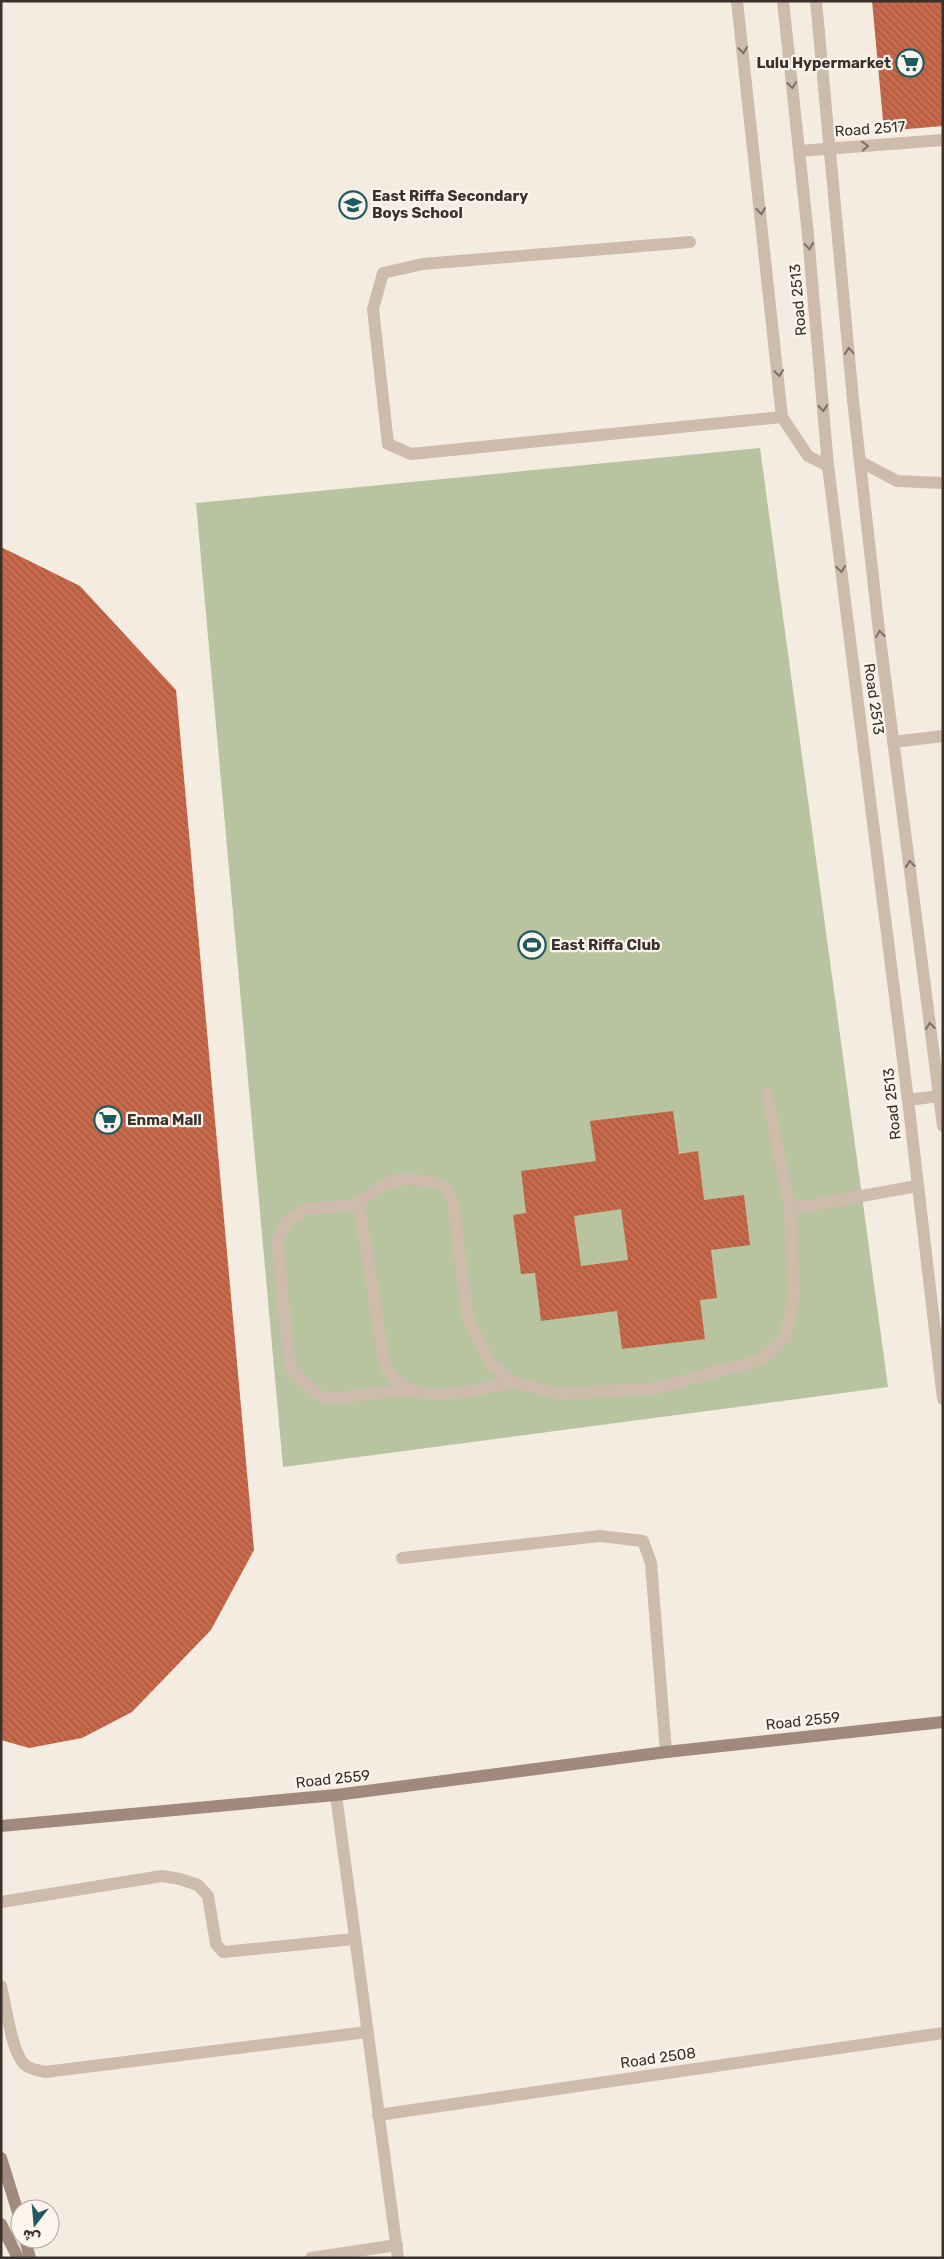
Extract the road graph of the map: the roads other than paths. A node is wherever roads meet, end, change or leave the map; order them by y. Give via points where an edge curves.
1 (737, 1) edge
2 (784, 1) edge
3 (816, 1) edge
4 (943, 140) edge
5 (830, 148) junction
6 (799, 151) junction
7 (690, 242) dead end
8 (782, 417) junction
9 (861, 462) junction
10 (828, 466) junction
11 (943, 483) edge
12 (943, 736) edge
13 (893, 742) junction
14 (933, 1050) junction
15 (943, 1060) edge
16 (767, 1094) dead end
17 (939, 1096) junction
18 (908, 1100) junction
19 (943, 1126) edge
20 (917, 1186) junction
21 (359, 1204) junction
22 (790, 1209) junction
23 (512, 1382) junction
24 (407, 1390) junction
25 (943, 1399) edge
26 (402, 1558) dead end
27 (939, 1721) edge
28 (666, 1752) junction
29 (336, 1795) junction
30 (1, 1826) edge
31 (1, 1902) edge
32 (354, 1939) junction
33 (1, 1986) edge
34 (367, 2032) junction
35 (943, 2033) edge
36 (378, 2115) junction
37 (1, 2158) edge
38 (14, 2199) edge
39 (1, 2224) edge
40 (397, 2245) junction
41 (18, 2258) edge
42 (311, 2258) edge
43 (398, 2258) edge

1 -> 8 street
2 -> 6 street, Road 2513
3 - 5 street, Road 2513
5 -> 4 street, Road 2517
5 - 6 street, Road 2517
9 -> 5 street, Road 2513
6 -> 10 street, Road 2513
7 - 8 street via 423,264 383,273 374,309 388,444 411,454
8 - 10 street via 808,456
9 - 11 street via 882,476 897,481
13 -> 9 street, Road 2513
10 -> 18 street, Road 2513
12 - 13 street
14 -> 13 street, Road 2513
14 - 15 street
14 - 17 street, Road 2513
16 - 22 street
17 - 18 street
17 - 19 street, Road 2513
18 - 20 street, Road 2513
20 - 22 street
20 - 25 street, Road 2513
21 - 23 street via 372,1191 394,1179 424,1179 445,1186 452,1202 468,1319 490,1362
21 - 24 street via 385,1366 392,1378
21 - 24 street via 307,1209 289,1219 277,1241 290,1367 317,1395 334,1398
22 - 23 street via 794,1296 786,1336 763,1359 658,1388 558,1394
23 - 24 street via 440,1396
26 - 28 street via 600,1536 643,1541 650,1563
27 - 28 street, Road 2559
28 - 29 street, Road 2559
29 - 30 street, Road 2559
29 - 32 street
31 - 32 street via 162,1876 198,1885 208,1896 216,1944 223,1952
32 - 34 street
33 - 34 street via 17,2053 31,2070 45,2072
34 - 36 street
35 - 36 street, Road 2508
36 - 40 street
37 - 38 street
39 - 41 street
40 - 42 street
40 - 43 street

